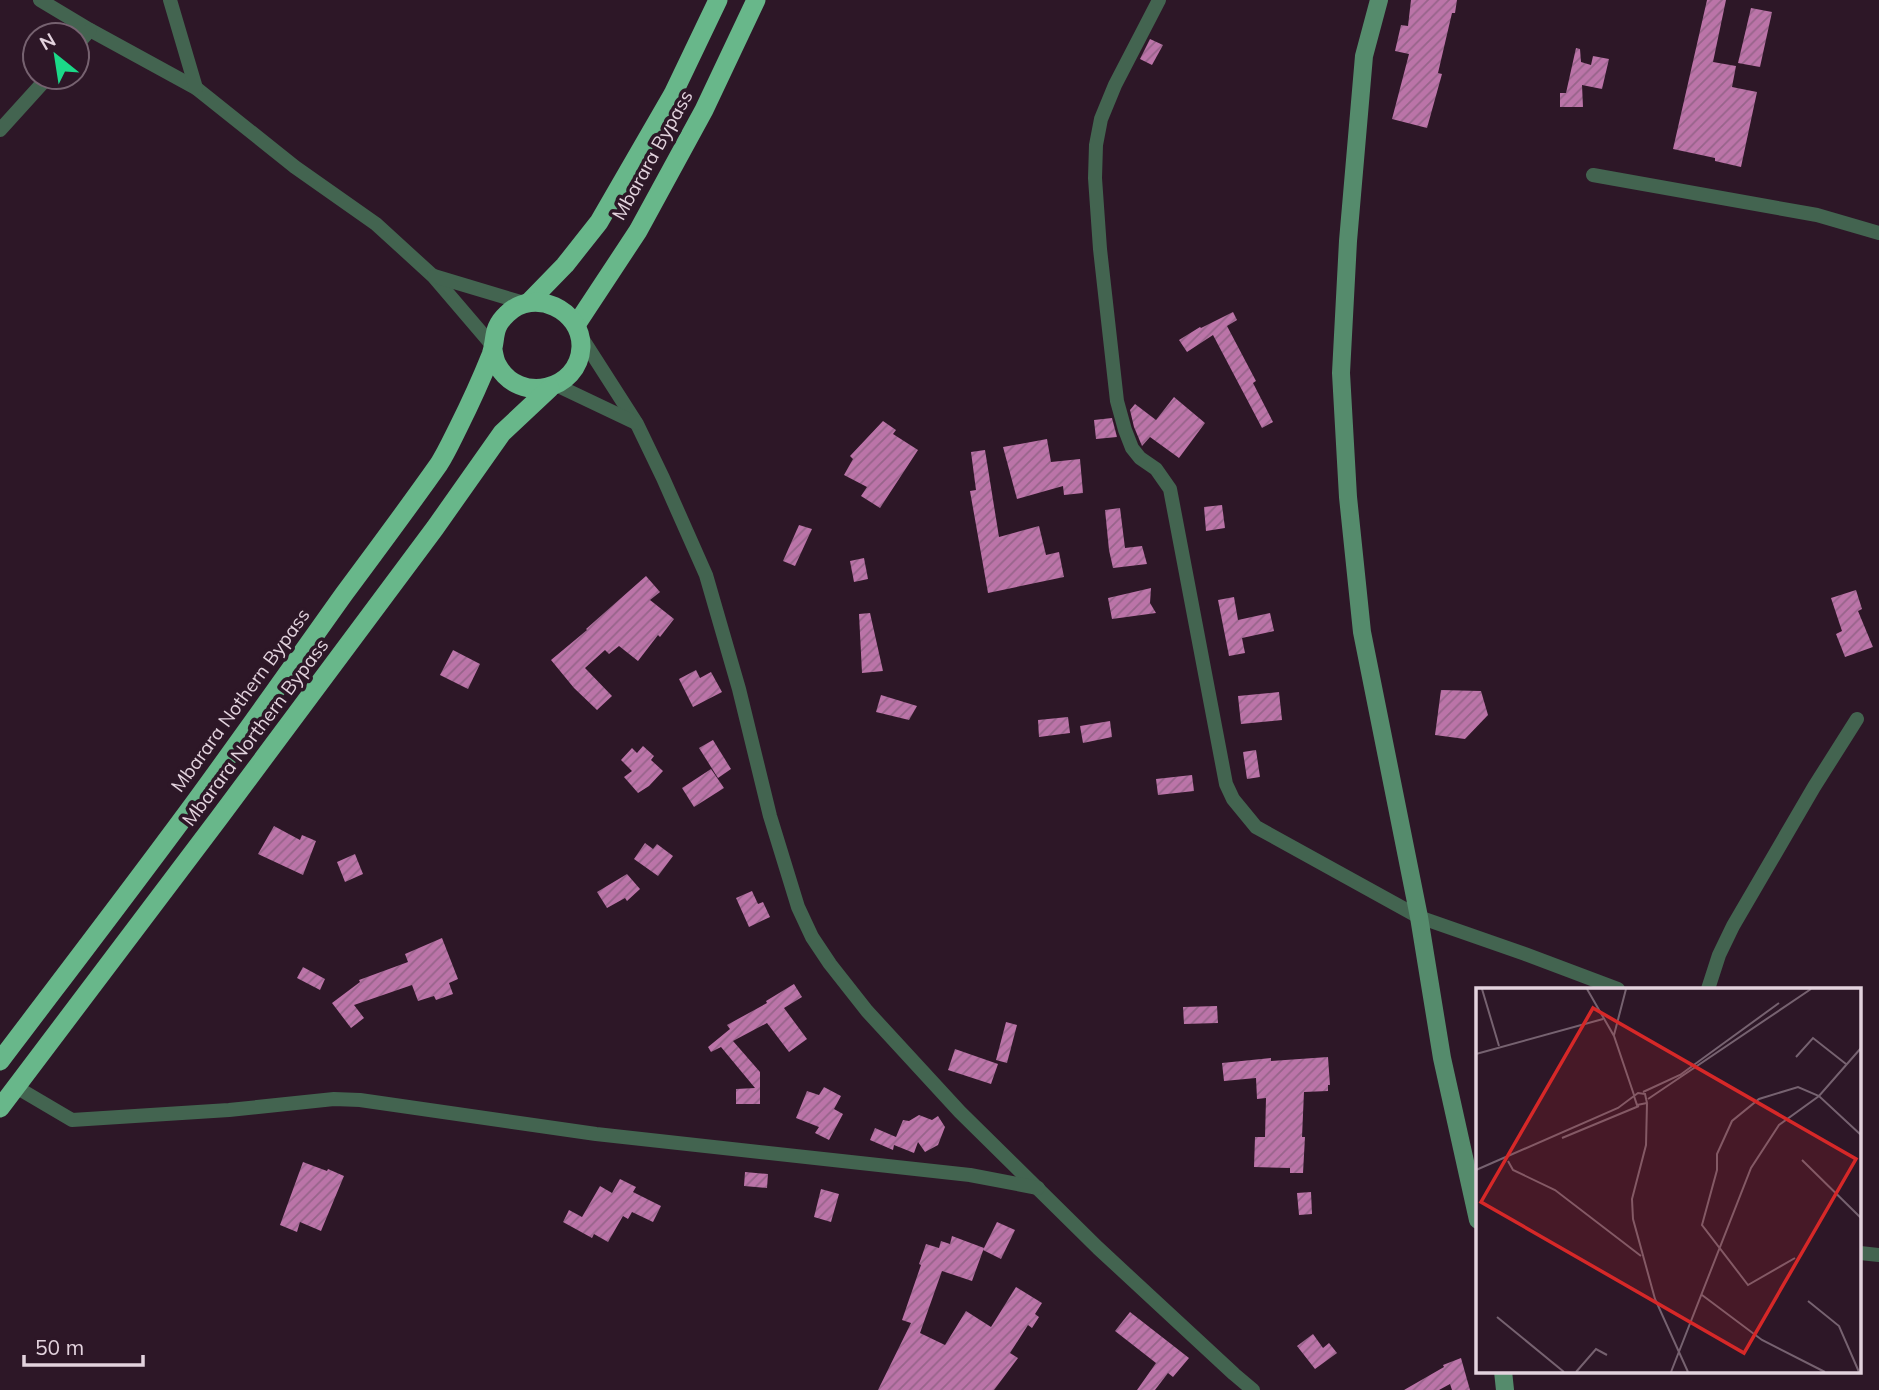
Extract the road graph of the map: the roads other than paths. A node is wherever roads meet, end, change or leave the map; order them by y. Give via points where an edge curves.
1 (40, 0) edge
2 (170, 0) edge
3 (718, 0) edge
4 (756, 0) edge
5 (1160, 0) edge
6 (1380, 0) edge
7 (75, 21) edge
8 (91, 31) edge
9 (196, 88) junction
10 (35, 91) edge
11 (0, 130) edge
12 (1593, 174) dead end
13 (1879, 233) edge
14 (433, 276) junction
15 (527, 303) junction
16 (578, 330) junction
17 (493, 348) junction
18 (553, 386) junction
19 (637, 424) junction
20 (1857, 719) dead end
21 (1419, 917) junction
22 (1615, 988) edge
23 (1708, 988) edge
24 (0, 1061) edge
25 (16, 1087) junction
26 (0, 1108) edge
27 (1039, 1188) junction
28 (1476, 1206) edge
29 (1503, 1372) edge
30 (1254, 1390) edge
31 (1505, 1390) edge

1 - 7 street
2 - 9 street
3 - 15 highway, Mbarara Bypass via 673,94 599,222
4 - 16 highway, Mbarara Bypass via 704,110
5 - 21 street via 1115,85 1096,145 1100,250 1117,401 1125,430 1132,448 1170,489 1226,784 1233,799 1256,827
6 - 21 main road via 1364,56 1341,373 1362,632
8 - 9 street
9 - 14 street via 376,224
10 - 11 street
12 - 13 street via 1817,215
14 - 15 street
14 - 17 street
15 - 16 highway via 548,303 564,311
15 - 17 highway via 502,319
16 - 18 highway via 579,358 566,378
16 - 19 street
17 - 18 highway via 506,378 534,390
17 - 24 highway, Mbarara Nothern Bypass via 441,461
18 - 19 street
18 - 25 highway, Mbarara Northern Bypass via 502,433
19 - 27 street via 706,575 770,816 812,937 893,1041
20 - 23 street via 1733,926
21 - 22 street
21 - 28 main road via 1441,1058
25 - 26 highway, Mbarara Northern Bypass
25 - 27 street via 72,1120 323,1099 360,1100 596,1134 970,1175
27 - 30 street
29 - 31 main road

